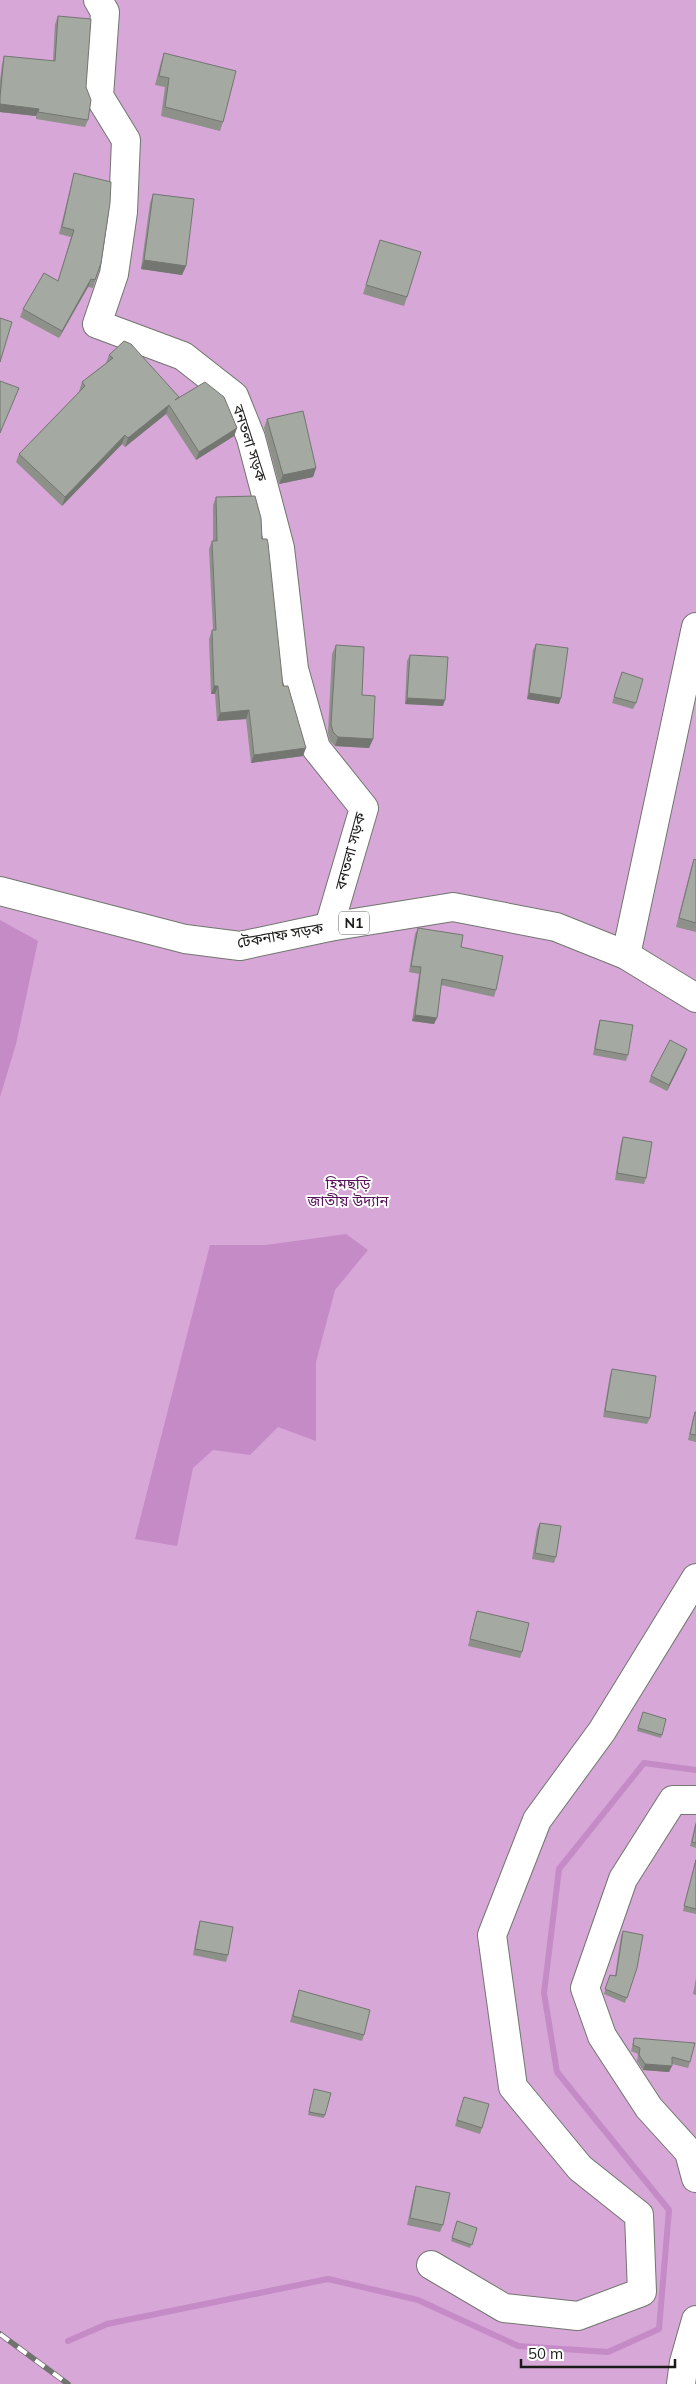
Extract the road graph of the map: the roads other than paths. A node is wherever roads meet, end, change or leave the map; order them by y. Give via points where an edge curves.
1 (98, 0) edge
2 (696, 627) edge
3 (0, 891) edge
4 (329, 927) junction
5 (626, 955) junction
6 (696, 998) edge
7 (696, 1578) edge
8 (696, 1800) edge
9 (696, 2178) edge
10 (431, 2265) dead end
11 (696, 2320) edge
12 (681, 2384) edge

1 - 4 main road, বনতলা সড়ক via 105,12 99,96 126,140 123,212 114,274 97,324 182,356 234,396 252,438 280,548 294,669 316,748 364,808
2 - 5 main road
3 - 4 main road, টেকনাফ সড়ক / N1 via 184,939 240,946
4 - 5 main road, টেকনাফ সড়ক / N1 via 453,908 556,927
5 - 6 main road, টেকনাফ সড়ক / N1
7 - 10 main road via 602,1731 537,1820 492,1936 513,2087 580,2168 639,2215 642,2292 578,2316 504,2308
8 - 9 main road via 673,1800 623,1879 585,1988 602,2036 649,2108 689,2152
11 - 12 main road

